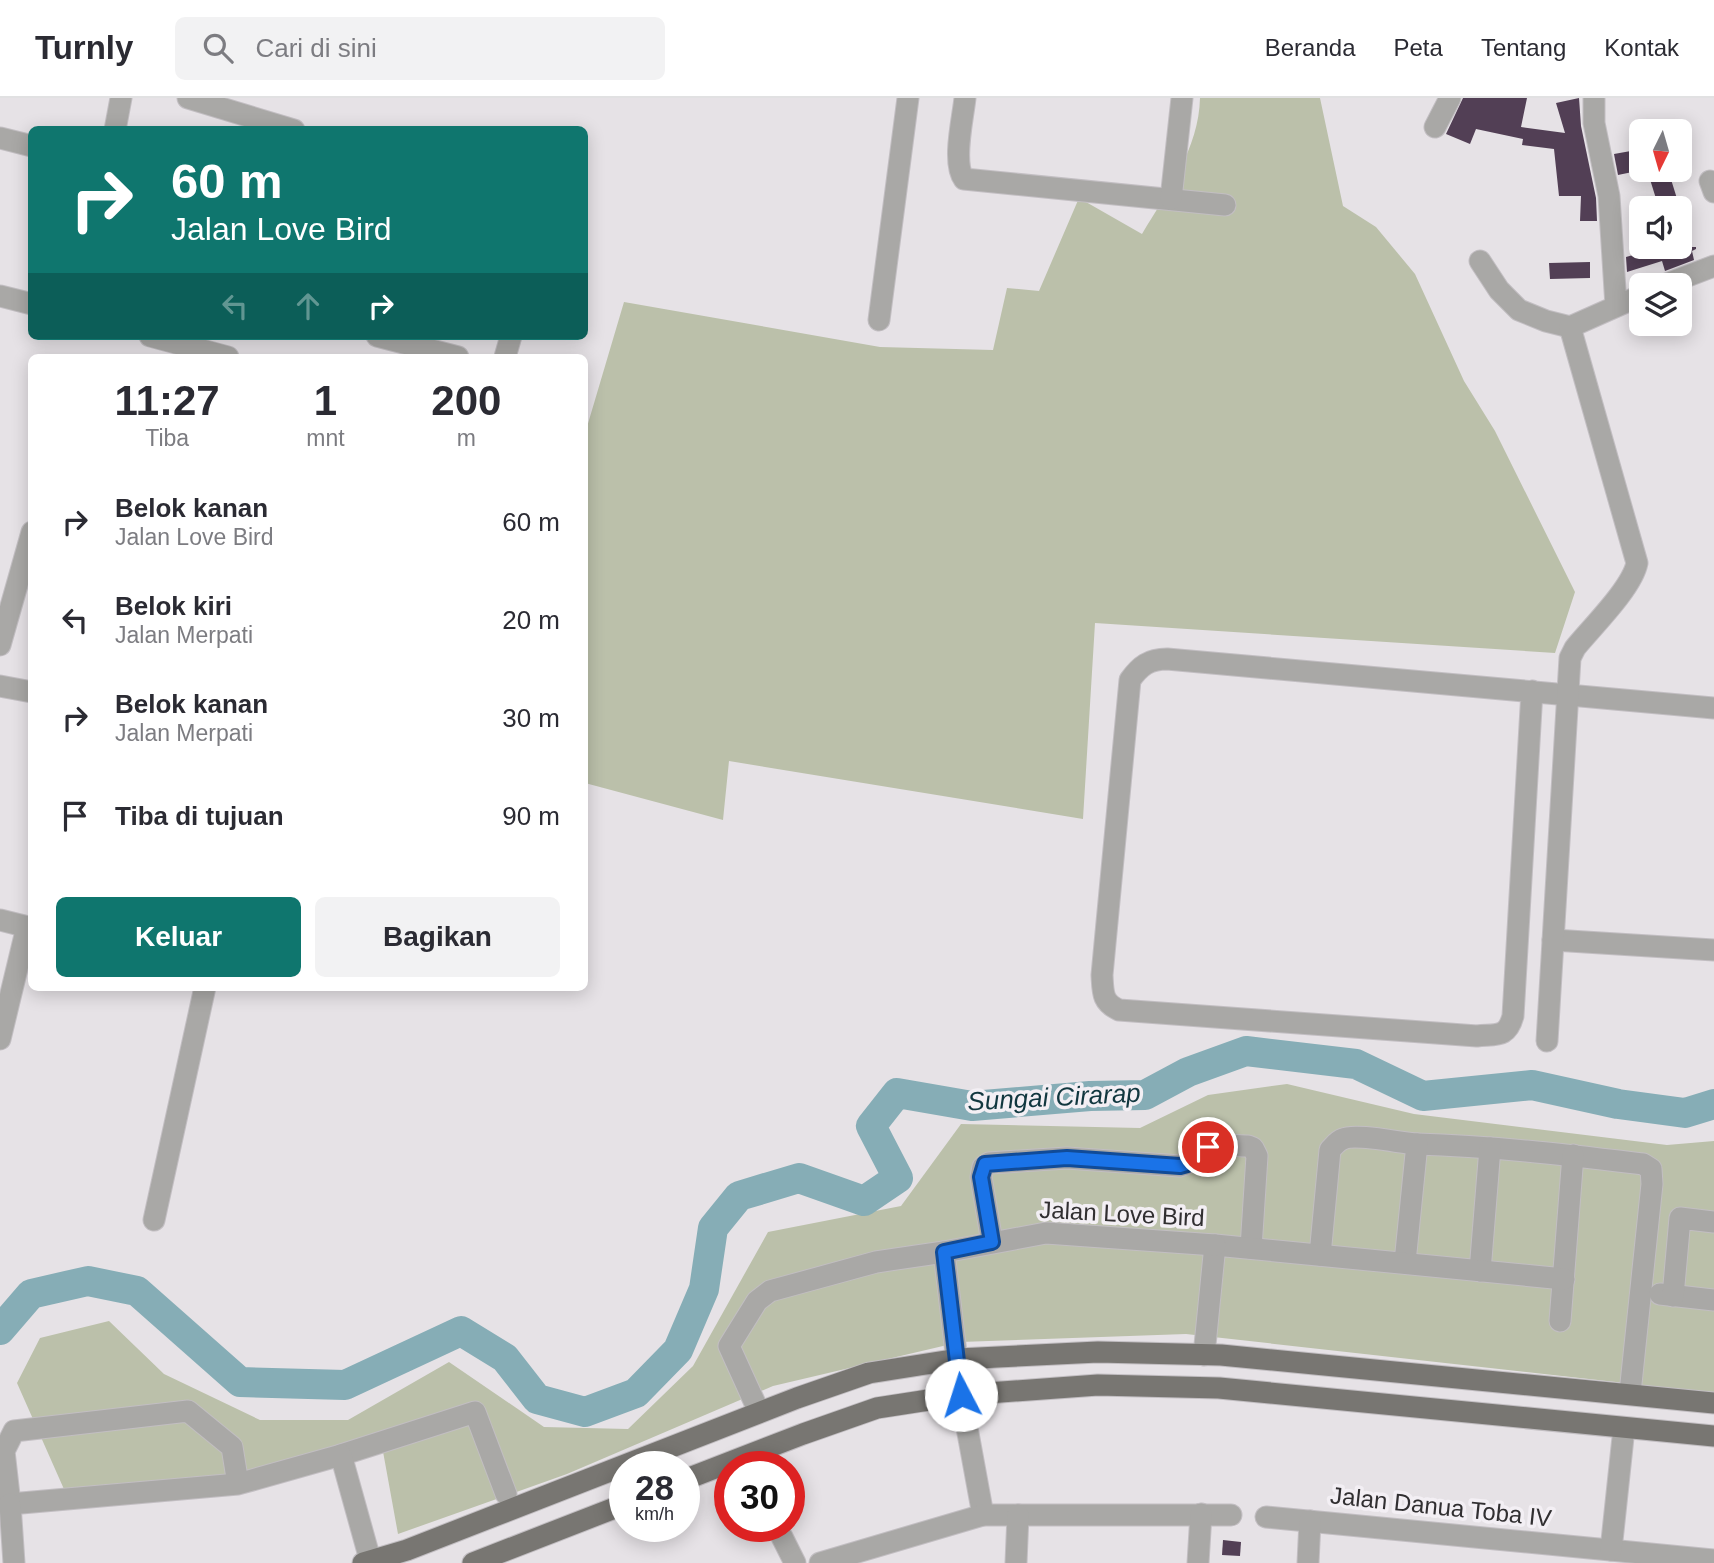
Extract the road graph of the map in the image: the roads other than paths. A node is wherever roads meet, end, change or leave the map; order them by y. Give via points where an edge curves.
1 (121, 98) edge
2 (188, 98) edge
3 (908, 98) edge
4 (965, 98) edge
5 (1182, 98) edge
6 (1450, 98) edge
7 (1594, 98) edge
8 (116, 126) edge
9 (269, 126) edge
10 (1435, 127) dead end
11 (0, 138) edge
12 (28, 145) edge
13 (1171, 199) junction
14 (1225, 205) dead end
15 (1480, 261) dead end
16 (1714, 266) edge
17 (1692, 274) edge
18 (0, 296) edge
19 (1629, 300) edge
20 (28, 303) edge
21 (1616, 306) junction
22 (879, 320) dead end
23 (1570, 327) junction
24 (165, 340) edge
25 (392, 340) edge
26 (217, 354) edge
27 (446, 354) edge
28 (28, 545) edge
29 (0, 645) edge
30 (0, 686) edge
31 (28, 691) edge
32 (1532, 691) junction
33 (1567, 694) junction
34 (1714, 708) edge
35 (0, 920) edge
36 (28, 927) edge
37 (28, 931) edge
38 (1553, 940) junction
39 (1714, 950) edge
40 (204, 991) edge
41 (0, 1039) edge
42 (1547, 1041) dead end
43 (1417, 1144) junction
44 (1490, 1147) junction
45 (1573, 1155) junction
46 (154, 1220) dead end
47 (1714, 1222) edge
48 (992, 1242) junction
49 (1216, 1245) junction
50 (1251, 1248) junction
51 (944, 1252) junction
52 (1320, 1255) junction
53 (1405, 1262) junction
54 (1480, 1271) junction
55 (1564, 1279) junction
56 (1641, 1292) junction
57 (1673, 1296) junction
58 (1714, 1300) edge
59 (1560, 1321) dead end
60 (1204, 1355) junction
61 (960, 1378) junction
62 (1630, 1393) junction
63 (1661, 1398) junction
64 (1714, 1403) edge
65 (759, 1412) junction
66 (1624, 1428) junction
67 (1656, 1430) junction
68 (1714, 1436) edge
69 (341, 1455) junction
70 (700, 1474) edge
71 (238, 1484) junction
72 (506, 1494) dead end
73 (10, 1504) junction
74 (609, 1510) edge
75 (1201, 1514) junction
76 (983, 1515) junction
77 (1018, 1515) junction
78 (1231, 1515) dead end
79 (1266, 1517) dead end
80 (1310, 1521) junction
81 (784, 1542) edge
82 (1611, 1550) junction
83 (1576, 1555) edge
84 (1684, 1560) edge
85 (1714, 1560) edge
86 (368, 1562) edge
87 (14, 1563) edge
88 (473, 1563) edge
89 (795, 1563) edge
90 (820, 1563) edge
91 (1016, 1563) edge
92 (1198, 1563) edge
93 (1308, 1563) edge

1 - 8 street
2 - 9 street
3 - 22 street
4 - 13 street via 958,162 964,179
5 - 13 street
6 - 10 street
7 - 21 street via 1594,123 1609,196
11 - 12 street
13 - 14 street
15 - 23 street via 1519,310
16 - 17 street
18 - 20 street
19 - 21 street
21 - 23 street
23 - 33 street via 1637,563 1628,584 1575,648
24 - 26 street
25 - 27 street
28 - 29 street
30 - 31 street
32 - 32 street via 1513,1016 1504,1033 1477,1036 1119,1010 1103,998 1130,680 1144,664 1167,659
32 - 33 street
33 - 34 street
33 - 38 street
35 - 36 street
37 - 41 street
38 - 39 street
38 - 42 street
40 - 46 street
43 - 44 street
43 - 52 street via 1349,1137 1335,1144 1330,1150
43 - 53 street
44 - 45 street
44 - 54 street
45 - 55 street
45 - 56 street via 1643,1164 1651,1169
47 - 57 street via 1681,1218
48 - 49 street, Jalan Love Bird via 1054,1233
48 - 50 street via 981,1177 989,1163 1067,1158 1180,1166 1208,1147 1248,1146 1257,1156
48 - 51 street, Jalan Love Bird
49 - 50 street, Jalan Love Bird
49 - 60 street
50 - 52 street, Jalan Love Bird
51 - 61 street
51 - 65 street, Jalan Love Bird via 876,1262 780,1286 757,1301 729,1348
52 - 53 street, Jalan Love Bird
53 - 54 street, Jalan Love Bird
54 - 55 street, Jalan Love Bird
55 - 59 street
56 - 57 street
56 - 62 street
57 - 58 street
60 - 61 main road via 1098,1352
60 - 62 main road
61 - 65 main road via 869,1373
61 - 66 main road via 1219,1388
61 - 70 main road
61 - 76 street
62 - 63 main road
63 - 64 main road
63 - 67 main road
65 - 86 main road
66 - 67 main road
66 - 82 street
67 - 68 main road
69 - 71 street
69 - 72 street via 475,1412
69 - 86 street
71 - 73 street
71 - 73 street via 232,1447 188,1411 14,1432 4,1451
73 - 87 street
74 - 88 main road
75 - 77 street
75 - 78 street
75 - 92 street
76 - 77 street
76 - 90 street
77 - 91 street
79 - 80 street, Jalan Danua Toba IV
80 - 83 street, Jalan Danua Toba IV
80 - 93 street
81 - 89 street
82 - 83 street, Jalan Danua Toba IV
82 - 84 street, Jalan Danua Toba IV
84 - 85 street, Jalan Danua Toba IV

